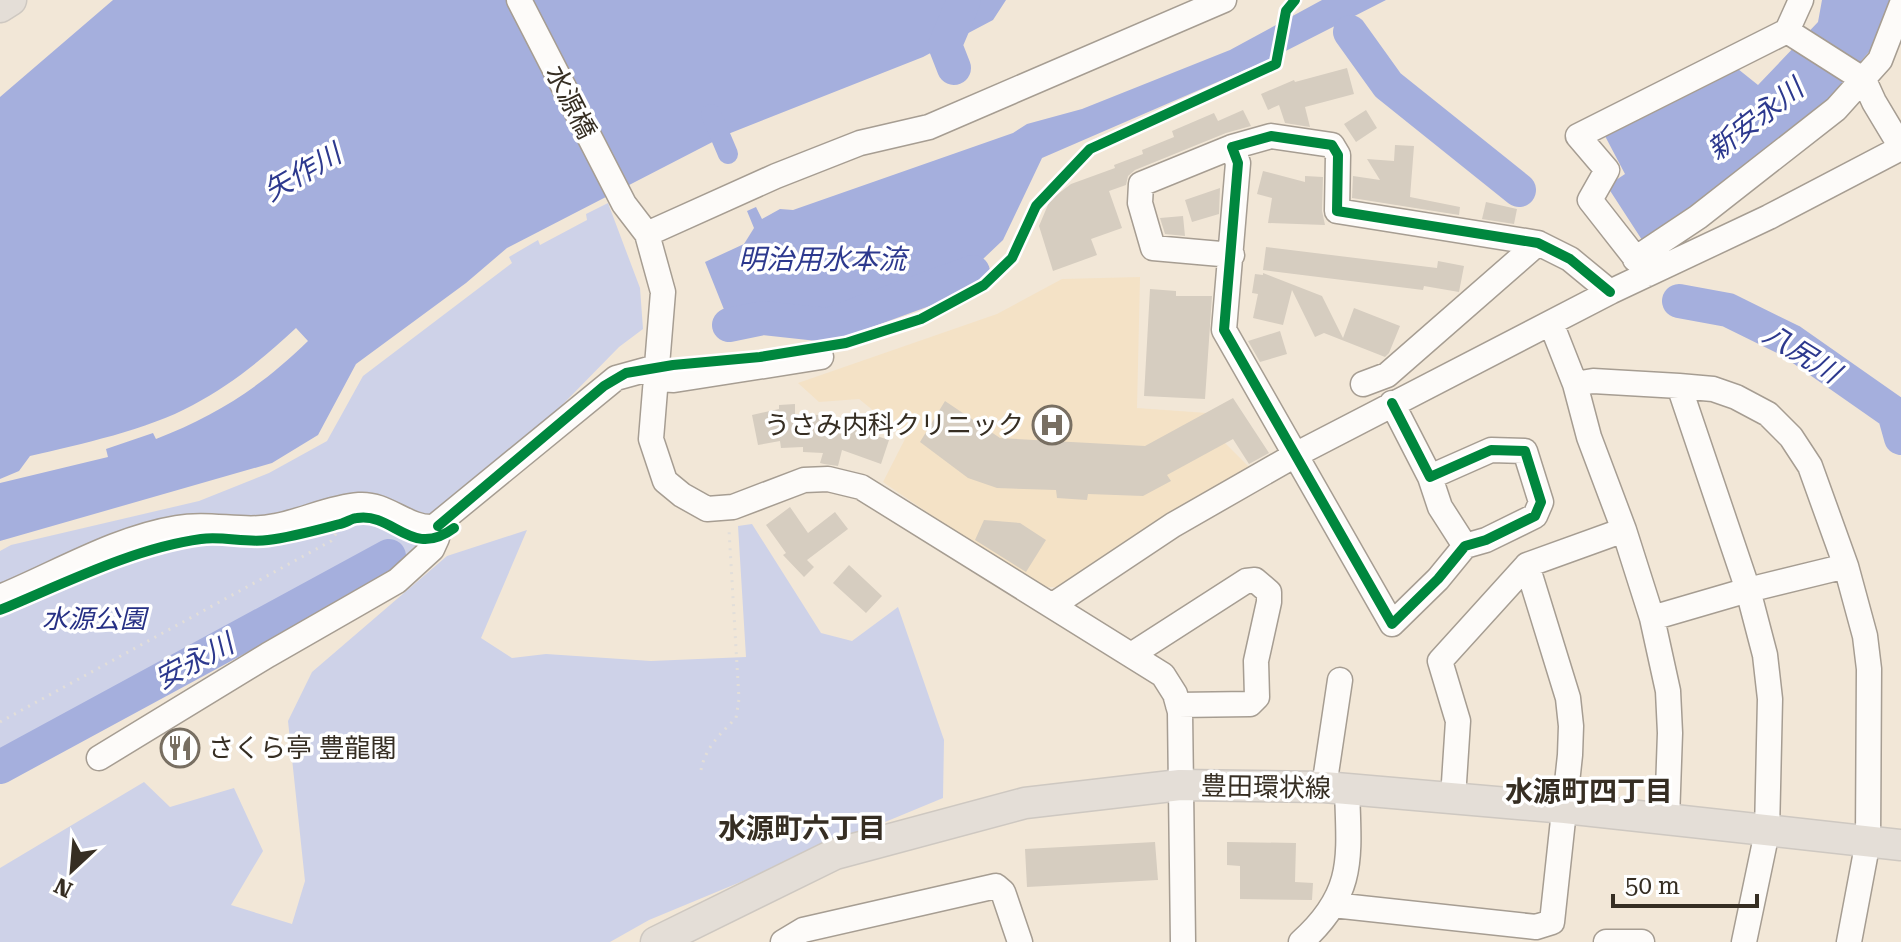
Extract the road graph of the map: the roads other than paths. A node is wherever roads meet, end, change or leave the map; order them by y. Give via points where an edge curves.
1 (11, 0) edge
2 (519, 0) edge
3 (1224, 0) edge
4 (1801, 0) edge
5 (1901, 6) edge
6 (0, 7) edge
7 (1787, 31) junction
8 (1864, 80) junction
9 (1232, 147) junction
10 (1900, 152) edge
11 (647, 234) junction
12 (1538, 243) junction
13 (1232, 255) junction
14 (1642, 267) junction
15 (1610, 292) junction
16 (1551, 323) junction
17 (821, 357) dead end
18 (655, 373) junction
19 (1363, 384) dead end
20 (1575, 384) junction
21 (1679, 386) junction
22 (1392, 403) junction
23 (1297, 454) junction
24 (1430, 477) junction
25 (438, 526) junction
26 (1624, 530) junction
27 (1465, 546) junction
28 (1527, 565) junction
29 (1846, 566) junction
30 (1748, 590) junction
31 (0, 597) edge
32 (1053, 605) junction
33 (1652, 618) junction
34 (1131, 655) junction
35 (1340, 680) dead end
36 (1178, 705) junction
37 (99, 758) dead end
38 (1180, 785) junction
39 (1335, 788) junction
40 (1453, 798) junction
41 (1565, 808) junction
42 (1667, 819) junction
43 (1767, 832) junction
44 (1868, 841) junction
45 (1901, 845) edge
46 (1333, 905) junction
47 (656, 942) edge
48 (783, 942) edge
49 (1020, 942) edge
50 (1183, 942) edge
51 (1301, 942) edge
52 (1606, 942) edge
53 (1642, 942) edge
54 (1744, 942) edge
55 (1849, 942) edge

1 - 6 main road
2 - 11 street, 水源橋 via 624,204
3 - 11 street via 929,127 860,143
4 - 7 street
5 - 8 street via 1880,60
7 - 8 street
7 - 14 street via 1578,136 1607,170 1590,200
8 - 10 street
8 - 14 street via 1836,109
9 - 12 street via 1271,136 1332,145 1338,155 1337,211
9 - 13 street via 1238,163
9 - 13 street via 1141,184 1140,203 1153,248
10 - 14 street
11 - 18 street via 663,292
12 - 15 street via 1570,259
12 - 19 street via 1387,375
13 - 23 street via 1224,330
14 - 15 street
15 - 16 street
16 - 20 street
16 - 22 street
17 - 18 street via 674,380
18 - 25 street via 626,373 604,386
18 - 32 street via 651,439 665,481 682,495 707,509 733,507 804,480 861,487
20 - 21 street
20 - 26 street
21 - 29 street via 1736,397 1768,414 1791,437 1810,466
21 - 30 street
22 - 23 street
22 - 24 street
23 - 27 street via 1392,624
23 - 32 street via 1173,525
24 - 27 street via 1440,507
24 - 27 street via 1491,450 1525,451 1541,502 1535,516
25 - 31 street via 422,527 381,508 357,505 274,527 173,528
25 - 37 street via 432,549 397,581
26 - 28 street
26 - 33 street
28 - 40 street via 1440,661 1458,721
28 - 41 street via 1568,698
29 - 30 street
29 - 44 street via 1869,669
30 - 33 street
30 - 43 street via 1770,699
32 - 34 street
33 - 42 street via 1668,691
34 - 36 street via 1163,675
34 - 36 street via 1246,581 1255,580 1269,592 1255,673 1257,697 1250,704
35 - 39 street
36 - 38 street
38 - 39 main road, 豊田環状線
38 - 47 main road, 豊田環状線 via 1025,803 835,854
38 - 50 street
39 - 40 main road, 豊田環状線
39 - 46 street via 1349,853 1344,886
40 - 41 main road, 豊田環状線
41 - 42 main road, 豊田環状線
41 - 46 street via 1552,922 1536,927
42 - 43 main road, 豊田環状線
43 - 44 main road, 豊田環状線
43 - 54 street
44 - 45 main road, 豊田環状線
44 - 55 street
46 - 51 street
48 - 49 street via 803,930 996,886 1003,892
52 - 53 street

